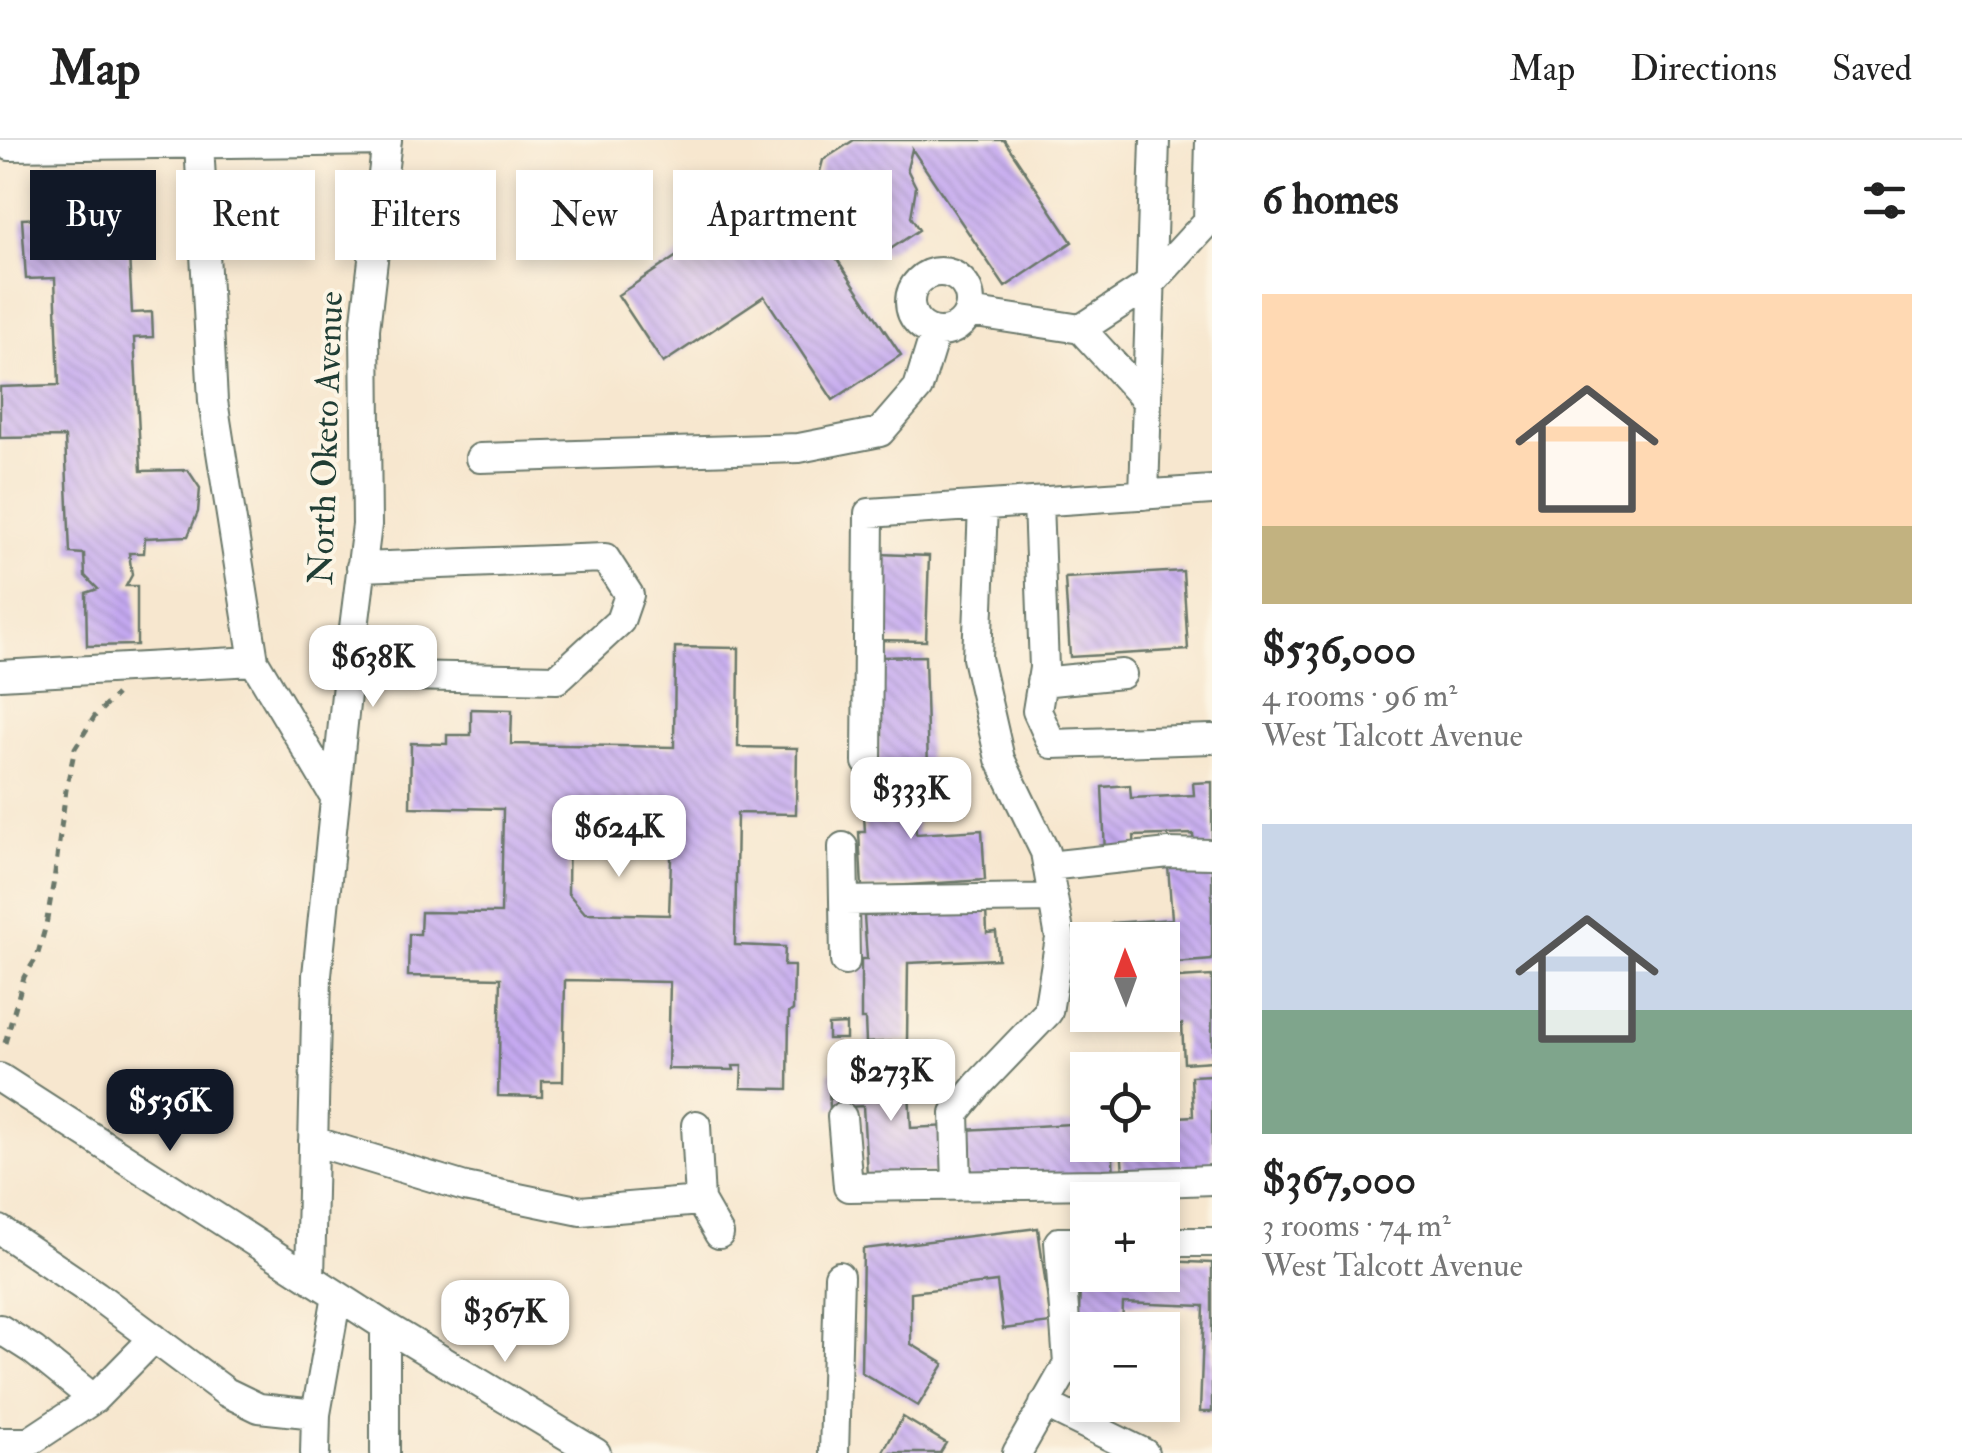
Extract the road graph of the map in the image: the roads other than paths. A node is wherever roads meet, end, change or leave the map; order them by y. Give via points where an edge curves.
1 (387, 140) edge
2 (1155, 140) edge
3 (1210, 140) edge
4 (199, 143) junction
5 (10, 146) dead end
6 (1150, 284) junction
7 (969, 312) junction
8 (1081, 328) junction
9 (935, 332) junction
10 (1146, 401) junction
11 (480, 458) dead end
12 (1212, 490) edge
13 (1144, 494) junction
14 (1038, 502) junction
15 (983, 506) junction
16 (361, 567) junction
17 (254, 661) junction
18 (1122, 674) dead end
19 (0, 675) edge
20 (348, 675) junction
21 (1042, 682) junction
22 (1212, 739) edge
23 (867, 762) dead end
24 (336, 796) junction
25 (844, 847) dead end
26 (1212, 854) edge
27 (1048, 866) junction
28 (1053, 898) junction
29 (844, 901) junction
30 (846, 961) dead end
31 (0, 1078) edge
32 (842, 1117) dead end
33 (696, 1125) dead end
34 (313, 1141) junction
35 (1212, 1180) edge
36 (957, 1186) junction
37 (700, 1201) junction
38 (0, 1230) edge
39 (719, 1234) dead end
40 (1070, 1242) edge
41 (1180, 1242) edge
42 (1212, 1242) edge
43 (840, 1276) dead end
44 (310, 1278) junction
45 (337, 1295) junction
46 (385, 1326) junction
47 (0, 1328) edge
48 (154, 1338) junction
49 (94, 1400) junction
50 (1044, 1404) junction
51 (316, 1414) junction
52 (0, 1442) edge
53 (315, 1453) edge
54 (384, 1453) edge
55 (596, 1453) edge
56 (834, 1453) edge
57 (1017, 1453) edge
58 (1144, 1453) edge

1 - 4 street
1 - 16 street, North Oketo Avenue via 364,330
2 - 6 street
3 - 6 street via 1208,221
4 - 5 street
4 - 17 street via 213,401
6 - 8 street
6 - 10 street
7 - 8 street
7 - 9 street via 956,328
7 - 9 street via 968,291 955,275 924,276 911,292 911,313
8 - 10 street
9 - 11 street via 918,388 880,432 799,448
10 - 13 street
12 - 13 street
13 - 14 street
14 - 15 street
14 - 21 street
15 - 23 street via 869,513
15 - 27 street via 977,658 1000,759
16 - 20 street, North Oketo Avenue
16 - 20 street via 604,558 629,596 620,621 557,679
17 - 19 street
17 - 24 street
18 - 21 street
20 - 24 street, North Oketo Avenue
21 - 22 street via 1037,711 1052,744
24 - 34 street, North Oketo Avenue via 317,975
25 - 29 street
26 - 27 street
27 - 28 street
28 - 29 street
28 - 36 street via 1060,938 1048,1012 955,1113
29 - 30 street
31 - 44 street
32 - 36 street via 848,1188
33 - 37 street
34 - 37 street via 466,1187 581,1211
34 - 44 street, North Oketo Avenue
35 - 36 street
37 - 39 street
38 - 48 street
40 - 50 street via 1059,1242 1068,1364
41 - 42 street
43 - 56 street
44 - 45 street
45 - 46 street
45 - 51 street
46 - 54 street
46 - 55 street
47 - 49 street
48 - 49 street
48 - 51 street via 226,1392 260,1408
49 - 52 street via 28,1442
50 - 57 street
50 - 58 street
51 - 53 street

